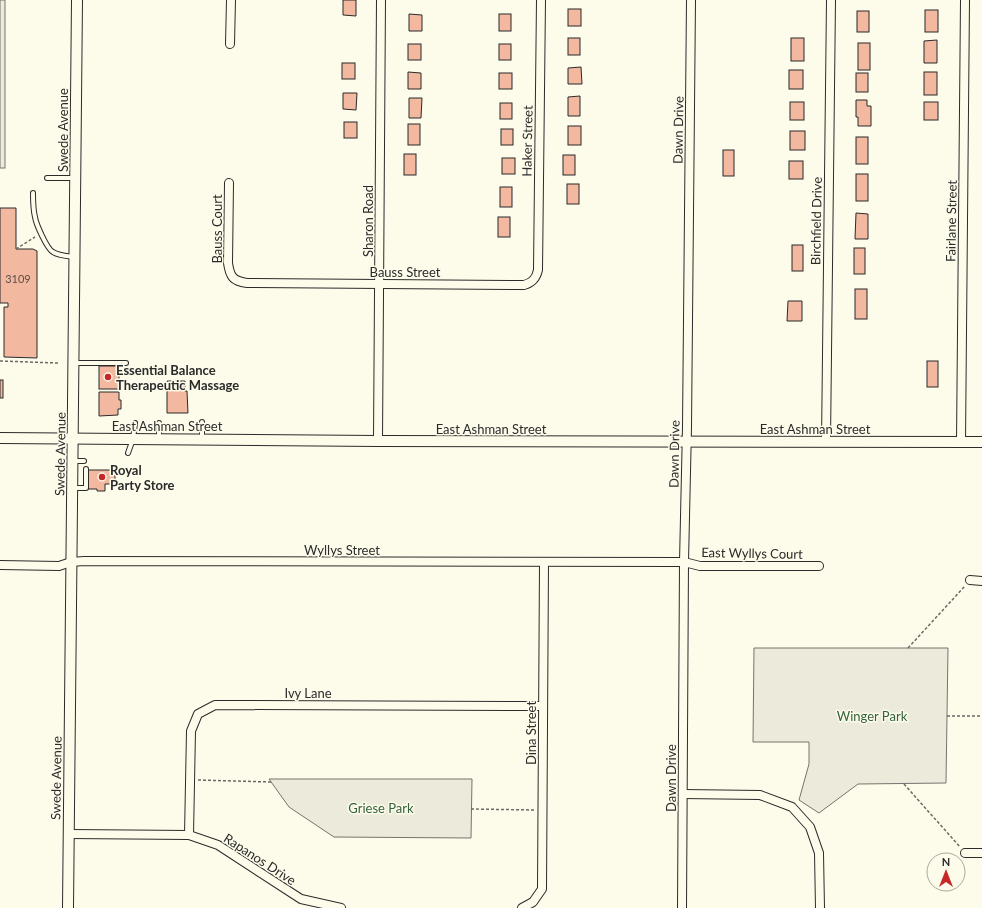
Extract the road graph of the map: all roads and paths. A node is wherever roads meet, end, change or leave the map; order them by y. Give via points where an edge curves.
1 (77, 0) edge
2 (231, 0) edge
3 (381, 0) edge
4 (541, 0) edge
5 (691, 0) edge
6 (831, 0) edge
7 (965, 0) edge
8 (230, 44) dead end
9 (47, 178) dead end
10 (76, 178) junction
11 (229, 183) dead end
12 (33, 193) dead end
13 (36, 236) dead end
14 (16, 249) dead end
15 (75, 257) junction
16 (533, 281) joint
17 (275, 284) joint
18 (379, 284) junction
19 (0, 361) edge
20 (58, 362) dead end
21 (74, 363) junction
22 (126, 363) dead end
23 (202, 422) dead end
24 (135, 423) dead end
25 (159, 423) dead end
26 (0, 438) edge
27 (73, 438) junction
28 (133, 439) junction
29 (159, 439) junction
30 (202, 439) junction
31 (378, 441) junction
32 (826, 442) junction
33 (960, 442) junction
34 (982, 442) edge
35 (686, 443) junction
36 (128, 453) dead end
37 (73, 461) junction
38 (84, 461) dead end
39 (86, 469) dead end
40 (72, 488) junction
41 (71, 562) junction
42 (684, 562) junction
43 (544, 563) junction
44 (0, 565) edge
45 (819, 566) dead end
46 (970, 580) joint
47 (982, 580) edge
48 (908, 648) dead end
49 (544, 706) junction
50 (947, 716) dead end
51 (982, 716) edge
52 (190, 780) junction
53 (271, 782) dead end
54 (904, 784) dead end
55 (683, 794) junction
56 (471, 810) dead end
57 (543, 810) junction
58 (69, 834) junction
59 (188, 835) junction
60 (964, 852) edge
61 (966, 853) edge
62 (982, 853) edge
63 (68, 908) edge
64 (341, 908) edge
65 (522, 908) edge
66 (682, 908) edge
67 (820, 908) edge

1 - 10 street, Swede Avenue
2 - 8 street
3 - 18 street, Sharon Road
4 - 16 street, Haker Street via 538,270
5 - 35 street, Dawn Drive
6 - 32 street, Birchfield Drive
7 - 33 street, Fairlane Street
9 - 10 lane
10 - 15 street, Swede Avenue
11 - 17 street, Bauss Court via 230,272 234,280 240,282
12 - 15 lane via 35,221 52,252
13 - 14 path
15 - 21 street, Swede Avenue
16 - 18 street, Bauss Street via 524,285
17 - 18 street, Bauss Street
18 - 31 street, Sharon Road
19 - 20 path
21 - 22 lane
21 - 27 street, Swede Avenue
23 - 30 lane
24 - 28 lane
25 - 29 lane
26 - 27 street, East Ashman Street
27 - 28 street, East Ashman Street
27 - 37 street, Swede Avenue
28 - 29 street, East Ashman Street
28 - 36 lane
29 - 30 street, East Ashman Street
30 - 31 street, East Ashman Street
31 - 35 street, East Ashman Street
32 - 33 street, East Ashman Street
32 - 35 street, East Ashman Street
33 - 34 street, East Ashman Street
35 - 42 street, Dawn Drive
37 - 38 lane
37 - 40 street, Swede Avenue
39 - 40 lane via 86,488
40 - 41 street, Swede Avenue
41 - 43 street, Wyllys Street
41 - 44 street, Wyllys Street via 59,566
41 - 58 street, Swede Avenue
42 - 43 street, Wyllys Street
42 - 45 street, East Wyllys Court via 700,566
42 - 55 street, Dawn Drive
43 - 49 street, Dina Street
46 - 47 street
46 - 48 path
49 - 52 street, Ivy Lane via 215,705 198,714 191,731
49 - 57 street, Dina Street
50 - 51 path
52 - 53 path
52 - 59 street, Ivy Lane
54 - 60 path
55 - 66 street, Dawn Drive
55 - 67 street via 760,796 792,808 810,827 820,853
56 - 57 path
57 - 65 street, Dina Street via 542,889 533,902
58 - 59 street, Rapanos Drive
58 - 63 street, Swede Avenue
59 - 64 street, Rapanos Drive via 218,845 301,899
61 - 62 street

